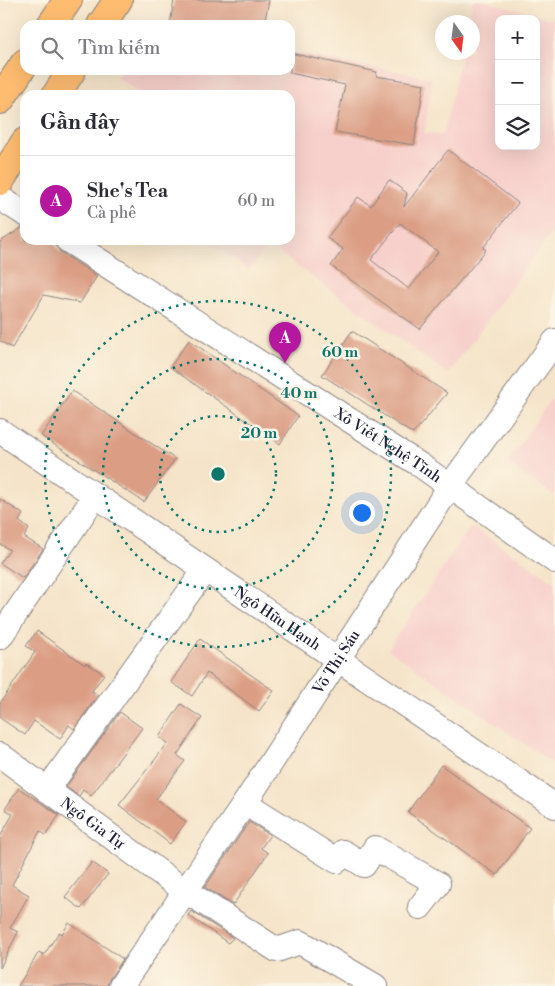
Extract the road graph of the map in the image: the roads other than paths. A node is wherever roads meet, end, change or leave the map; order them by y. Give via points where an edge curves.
1 (68, 0) edge
2 (118, 0) edge
3 (54, 20) edge
4 (104, 20) edge
5 (20, 70) edge
6 (69, 75) edge
7 (59, 90) edge
8 (0, 100) edge
9 (20, 150) edge
10 (0, 181) edge
11 (0, 198) edge
12 (20, 211) edge
13 (74, 245) edge
14 (555, 341) edge
15 (0, 431) edge
16 (450, 486) junction
17 (95, 496) junction
18 (555, 560) edge
19 (205, 570) junction
20 (0, 637) edge
21 (339, 660) junction
22 (0, 755) edge
23 (47, 790) junction
24 (245, 803) junction
25 (555, 806) edge
26 (184, 891) junction
27 (420, 907) dead end
28 (121, 986) edge
29 (375, 986) edge

1 - 3 main road
2 - 4 main road
5 - 8 main road
6 - 7 main road
9 - 10 main road
11 - 12 street
13 - 16 street, Xô Viết Nghệ Tĩnh
14 - 16 street, Võ Thị Sáu
15 - 17 street, Ngô Hữu Hạnh
16 - 18 street, Xô Viết Nghệ Tĩnh
16 - 21 street, Võ Thị Sáu
17 - 19 street, Ngô Hữu Hạnh
17 - 20 street
19 - 21 street, Ngô Hữu Hạnh
19 - 23 street
21 - 24 street, Võ Thị Sáu
21 - 25 street, Ngô Hữu Hạnh
22 - 23 street, Ngô Gia Tự
23 - 26 street, Ngô Gia Tự
24 - 26 street, Võ Thị Sáu
24 - 27 street via 337,861 343,852 364,865 375,848 438,884
26 - 28 street, Võ Thị Sáu
26 - 29 street, Ngô Gia Tự via 277,950 300,942

